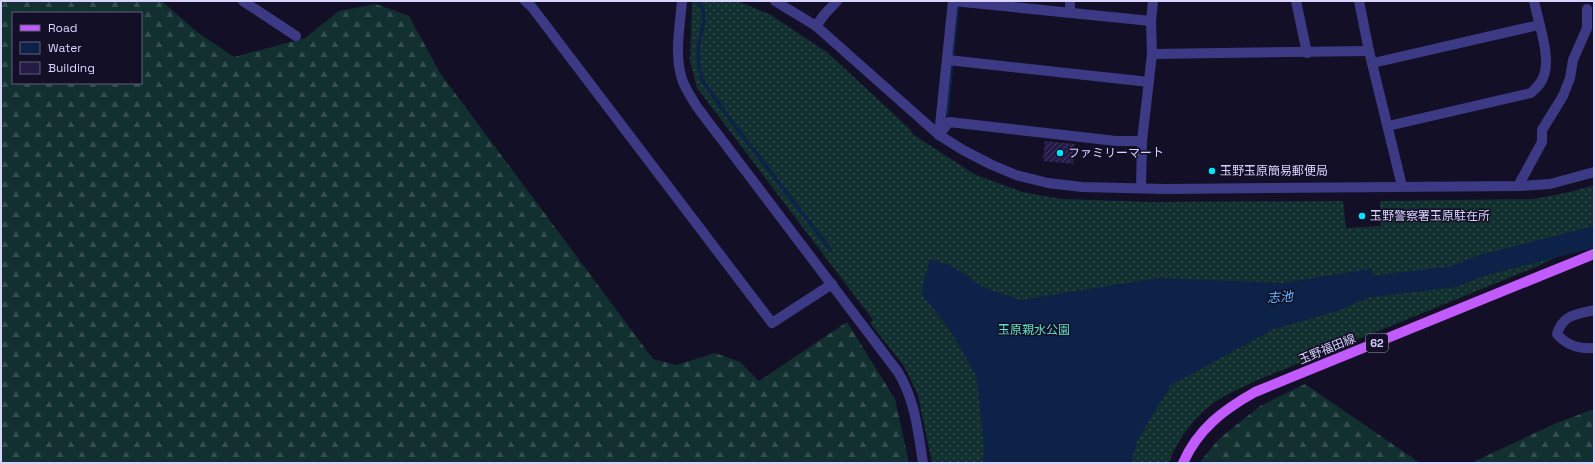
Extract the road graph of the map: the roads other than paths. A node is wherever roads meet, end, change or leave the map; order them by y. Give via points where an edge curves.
1 (243, 1) edge
2 (525, 1) edge
3 (682, 1) edge
4 (775, 1) edge
5 (837, 1) edge
6 (956, 1) edge
7 (1070, 1) edge
8 (1153, 1) edge
9 (1296, 1) edge
10 (1360, 1) edge
11 (1534, 1) edge
12 (1587, 9) dead end
13 (1070, 13) junction
14 (1150, 21) junction
15 (1539, 25) junction
16 (816, 26) junction
17 (296, 36) dead end
18 (1369, 51) junction
19 (1307, 53) junction
20 (1152, 54) junction
21 (952, 61) junction
22 (1374, 63) junction
23 (1149, 82) junction
24 (1388, 126) junction
25 (939, 135) junction
26 (1142, 141) junction
27 (1594, 172) edge
28 (1402, 186) junction
29 (1518, 186) junction
30 (1141, 188) junction
31 (1594, 254) edge
32 (832, 284) junction
33 (1594, 310) edge
34 (1594, 348) edge
35 (923, 463) edge
36 (1183, 463) edge

1 - 17 street
2 - 32 street via 772,323
3 - 32 street via 678,59 686,89
4 - 16 street
5 - 16 street
6 - 13 street
6 - 21 street
7 - 13 street
8 - 14 street
9 - 19 street
10 - 18 street
11 - 15 street
12 - 29 street via 1587,28 1573,60 1563,96 1542,130 1542,142
13 - 14 street
14 - 20 street
15 - 22 street
15 - 24 street via 1547,62 1542,80 1531,93
16 - 25 street
18 - 19 street
18 - 22 street
19 - 20 street
20 - 23 street
21 - 23 street
21 - 25 street
22 - 24 street
23 - 26 street
24 - 28 street
25 - 26 street via 949,122 1116,141
25 - 30 street via 963,150 1016,175 1048,183 1082,187
26 - 30 street
27 - 29 street via 1550,184
28 - 29 street
28 - 30 street
31 - 36 main road, 玉野福田線 / 62 via 1255,392 1211,421 1196,438
32 - 35 street via 906,384 914,410
33 - 34 street via 1566,317 1557,334 1570,345 1583,349

